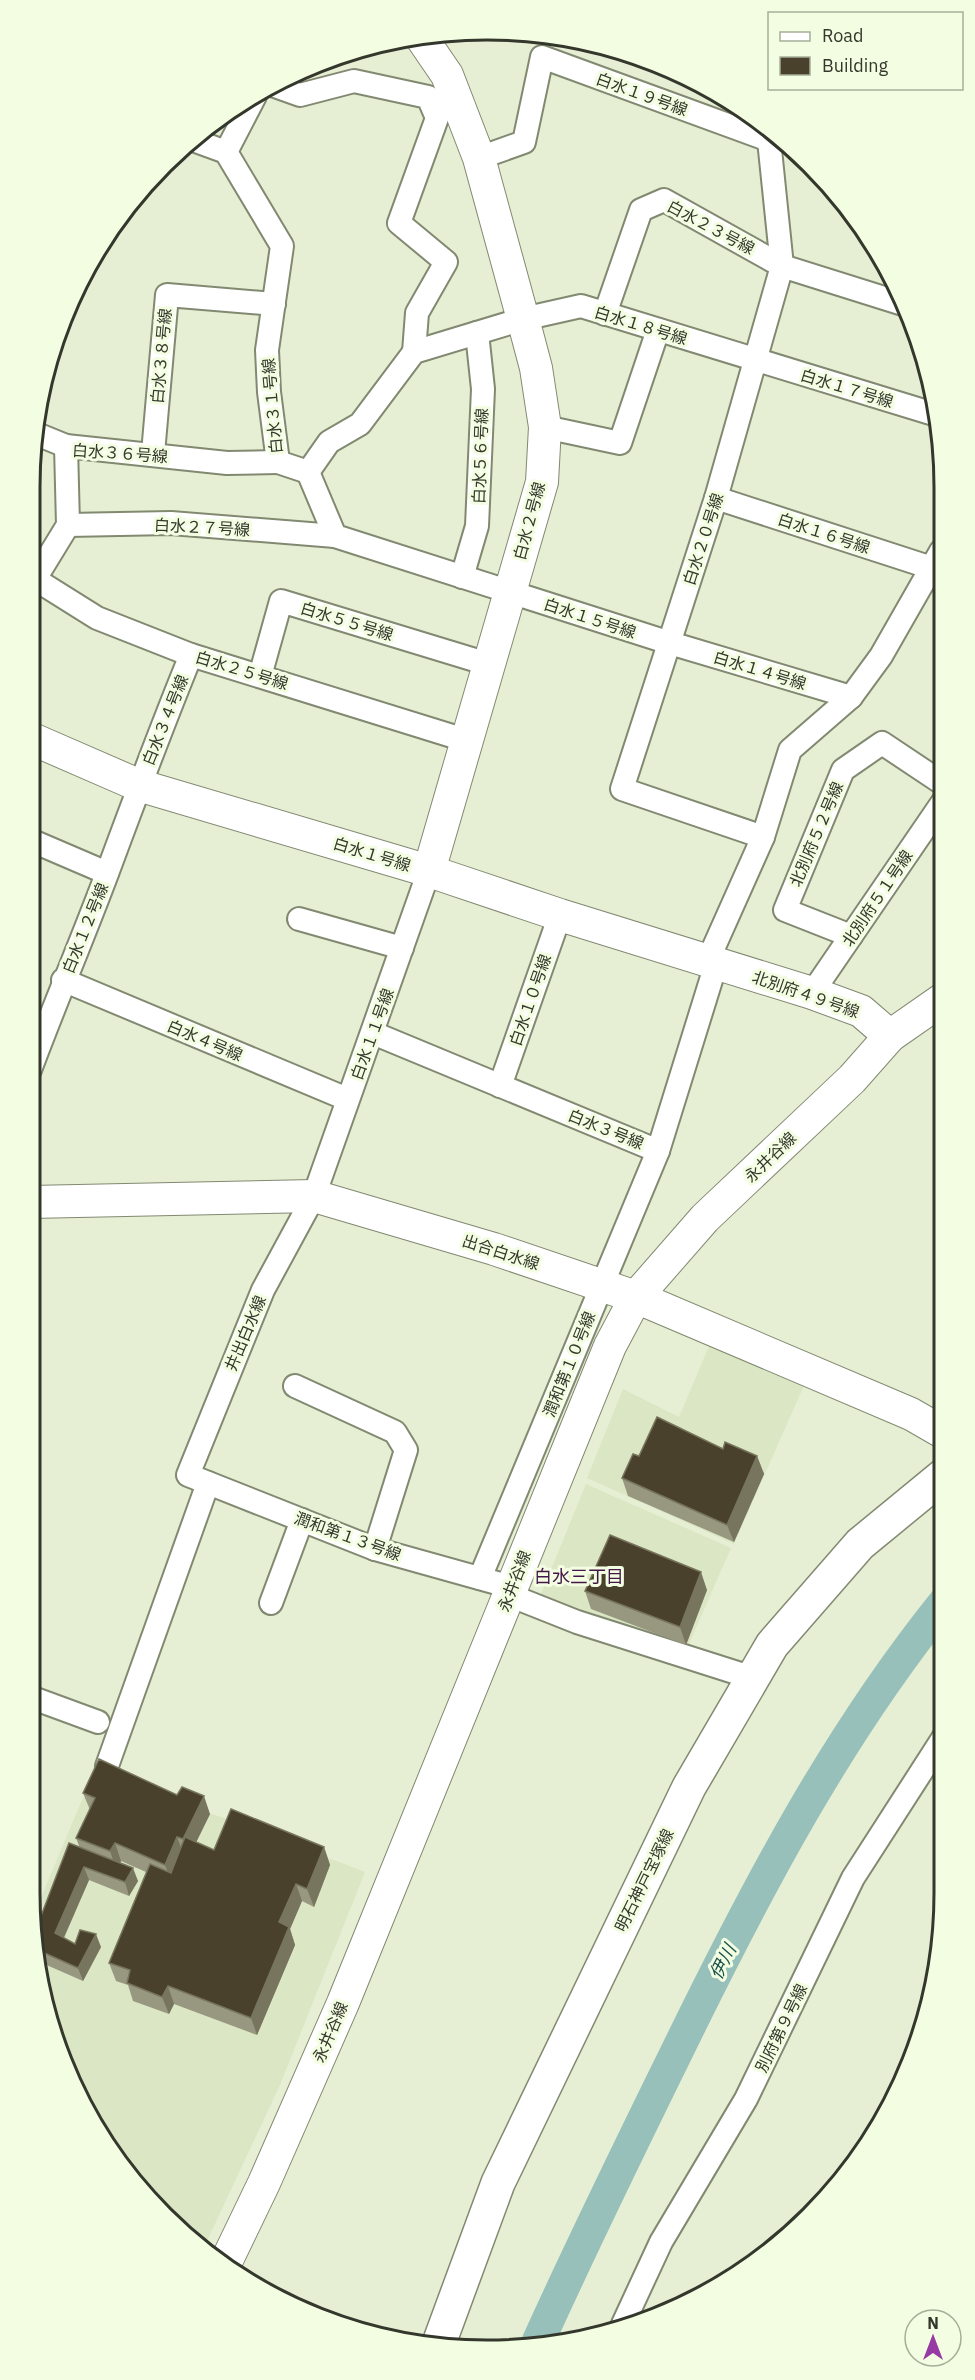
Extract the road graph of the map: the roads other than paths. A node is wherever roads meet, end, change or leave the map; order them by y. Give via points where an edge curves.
1 (426, 44) edge
2 (285, 90) edge
3 (247, 111) edge
4 (763, 135) edge
5 (202, 143) edge
6 (773, 144) edge
7 (226, 152) junction
8 (479, 158) junction
9 (782, 266) junction
10 (893, 301) edge
11 (274, 304) junction
12 (605, 314) junction
13 (523, 319) junction
14 (658, 330) junction
15 (477, 333) junction
16 (414, 352) junction
17 (757, 361) junction
18 (928, 412) edge
19 (545, 427) junction
20 (43, 437) edge
21 (66, 446) junction
22 (153, 453) junction
23 (278, 462) junction
24 (308, 472) junction
25 (716, 498) junction
26 (69, 525) junction
27 (335, 536) junction
28 (934, 558) edge
29 (934, 564) edge
30 (40, 567) edge
31 (462, 577) junction
32 (40, 583) edge
33 (510, 593) junction
34 (670, 643) junction
35 (191, 655) junction
36 (488, 664) junction
37 (260, 676) junction
38 (851, 697) junction
39 (465, 740) junction
40 (40, 742) edge
41 (934, 778) edge
42 (138, 785) junction
43 (934, 815) edge
44 (763, 837) junction
45 (40, 844) edge
46 (429, 871) junction
47 (107, 873) junction
48 (560, 915) junction
49 (299, 919) dead end
50 (851, 936) junction
51 (402, 948) junction
52 (716, 964) junction
53 (63, 980) junction
54 (812, 993) junction
55 (934, 1005) edge
56 (373, 1033) junction
57 (890, 1036) junction
58 (40, 1043) edge
59 (500, 1086) junction
60 (347, 1099) junction
61 (658, 1151) junction
62 (314, 1196) junction
63 (40, 1202) edge
64 (602, 1285) junction
65 (636, 1297) junction
66 (296, 1386) dead end
67 (566, 1411) junction
68 (934, 1427) edge
69 (198, 1479) junction
70 (934, 1483) edge
71 (302, 1520) junction
72 (375, 1549) junction
73 (480, 1578) junction
74 (510, 1591) junction
75 (271, 1603) dead end
76 (753, 1678) junction
77 (40, 1701) edge
78 (98, 1722) dead end
79 (934, 1752) edge
80 (107, 1766) edge
81 (229, 2257) edge
82 (625, 2318) edge
83 (441, 2337) edge

1 - 8 street, 白水２号線 via 447,75
2 - 16 street via 300,95 354,81 428,97 437,118 399,223 446,262 417,313
3 - 7 street
4 - 8 street, 白水１９号線 via 542,57 524,142
5 - 7 street
6 - 9 street
7 - 11 street, 白水３１号線 via 282,246
8 - 13 street, 白水２号線
9 - 10 street
9 - 12 street, 白水２３号線 via 664,200 641,210
9 - 17 street, 白水２０号線
11 - 22 street, 白水３８号線 via 167,295
11 - 23 street, 白水３１号線 via 267,350
12 - 13 street, 白水１８号線 via 581,306
12 - 14 street, 白水１８号線
13 - 15 street, 白水１８号線
13 - 19 street, 白水２号線
14 - 17 street, 白水１８号線
14 - 19 street via 620,443
15 - 16 street, 白水１８号線
15 - 31 street, 白水５６号線 via 483,388 478,515
16 - 24 street via 360,424 330,442
17 - 18 street, 白水１７号線
17 - 25 street, 白水２０号線
19 - 33 street, 白水２号線 via 542,482
20 - 21 street
21 - 22 street, 白水３６号線
21 - 26 street, 白水３６号線
22 - 23 street, 白水３６号線 via 227,463
23 - 24 street, 白水３１号線
24 - 27 street
25 - 28 street, 白水１６号線
25 - 34 street, 白水２０号線
26 - 27 street, 白水２７号線 via 171,523
26 - 30 street
27 - 31 street
29 - 38 street via 881,656
31 - 33 street
32 - 35 street, 白水２５号線 via 97,618
33 - 34 street, 白水１５号線
33 - 36 street, 白水２号線
34 - 38 street, 白水１４号線
34 - 44 street, 白水２０号線 via 622,789
35 - 37 street, 白水２５号線
35 - 42 street, 白水３４号線
36 - 37 street, 白水５５号線 via 281,601
36 - 39 street, 白水２号線
37 - 39 street, 白水２５号線
38 - 44 street via 790,750
39 - 46 street, 白水２号線
40 - 42 street, 白水１号線
41 - 50 street, 北別府５２号線 via 882,743 843,770 785,910
42 - 46 street, 白水１号線
42 - 47 street, 白水１２号線
43 - 50 street, 北別府５１号線
44 - 52 street via 712,949
45 - 47 street
46 - 48 street, 白水１号線
46 - 51 street, 白水１１号線
47 - 53 street, 白水１２号線
48 - 52 street, 白水１号線
48 - 59 street, 白水１０号線
49 - 51 street
50 - 54 street, 北別府５１号線
51 - 56 street, 白水１１号線
52 - 54 street, 北別府４９号線
52 - 61 street, 白水３号線
53 - 58 street, 白水１２号線
53 - 60 street, 白水４号線
54 - 57 street, 北別府４９号線 via 861,1011
55 - 57 street, 永井谷線
56 - 59 street, 白水３号線
56 - 60 street, 白水１１号線
57 - 65 street, 永井谷線 via 852,1079 705,1218
59 - 61 street, 白水３号線
60 - 62 street, 白水１１号線
61 - 64 street, 潤和第１０号線
62 - 63 street, 出合白水線
62 - 64 street, 出合白水線
62 - 69 street, 井出白水線 via 263,1290
64 - 65 street, 出合白水線
64 - 67 street, 潤和第１０号線
65 - 67 street, 永井谷線 via 610,1346
65 - 68 street, 出合白水線 via 839,1382
66 - 72 street via 396,1432 406,1450
67 - 73 street, 潤和第１０号線
67 - 74 street, 永井谷線
69 - 71 street, 潤和第１３号線
69 - 80 street, 井出白水線
70 - 76 main road, 明石神戸宝塚線 via 860,1544 772,1645
71 - 72 street, 潤和第１３号線
71 - 75 street
72 - 73 street, 潤和第１３号線
73 - 74 street, 潤和第１３号線
74 - 76 street, 潤和第１３号線 via 577,1622
74 - 81 street, 永井谷線 via 343,2003
76 - 83 main road, 明石神戸宝塚線 via 689,1787 498,2183
77 - 78 street
79 - 82 street, 別府第９号線 via 853,1878 746,2099 661,2242

